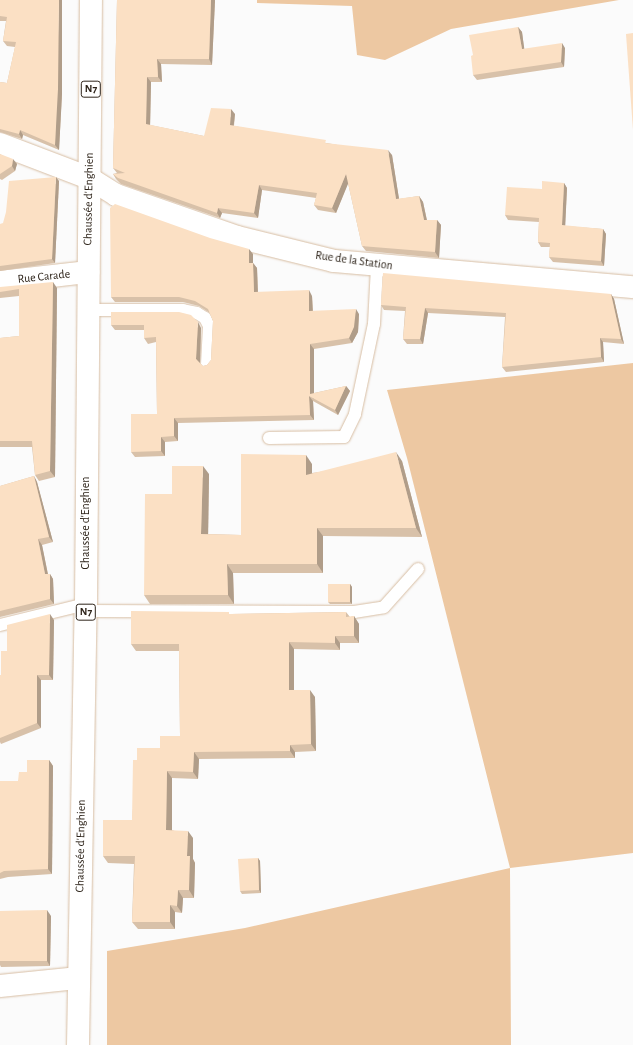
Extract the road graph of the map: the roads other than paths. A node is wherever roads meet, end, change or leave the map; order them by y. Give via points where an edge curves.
1 (91, 0) edge
2 (0, 144) edge
3 (89, 178) junction
4 (377, 266) junction
5 (88, 272) junction
6 (0, 282) edge
7 (633, 287) edge
8 (87, 310) junction
9 (207, 364) edge
10 (269, 438) dead end
11 (418, 570) dead end
12 (86, 608) junction
13 (0, 625) edge
14 (78, 978) junction
15 (0, 986) edge
16 (78, 1045) edge

1 - 3 main road, Chaussée d'Enghien / N7
2 - 3 main road, Rue de la Station
3 - 4 main road, Rue de la Station via 116,195 237,237 334,261
3 - 5 main road, Chaussée d'Enghien / N7
4 - 7 main road, Rue de la Station
4 - 10 lane via 374,324 356,414 344,437
5 - 6 main road, Rue Carade
5 - 8 main road, Chaussée d'Enghien / N7
8 - 9 lane via 184,310 196,313 205,318 209,326
8 - 12 main road, Chaussée d'Enghien / N7
11 - 12 lane via 384,607 354,612
12 - 13 lane
12 - 14 main road, Chaussée d'Enghien / N7
14 - 15 main road
14 - 16 main road, Chaussée d'Enghien / N7

